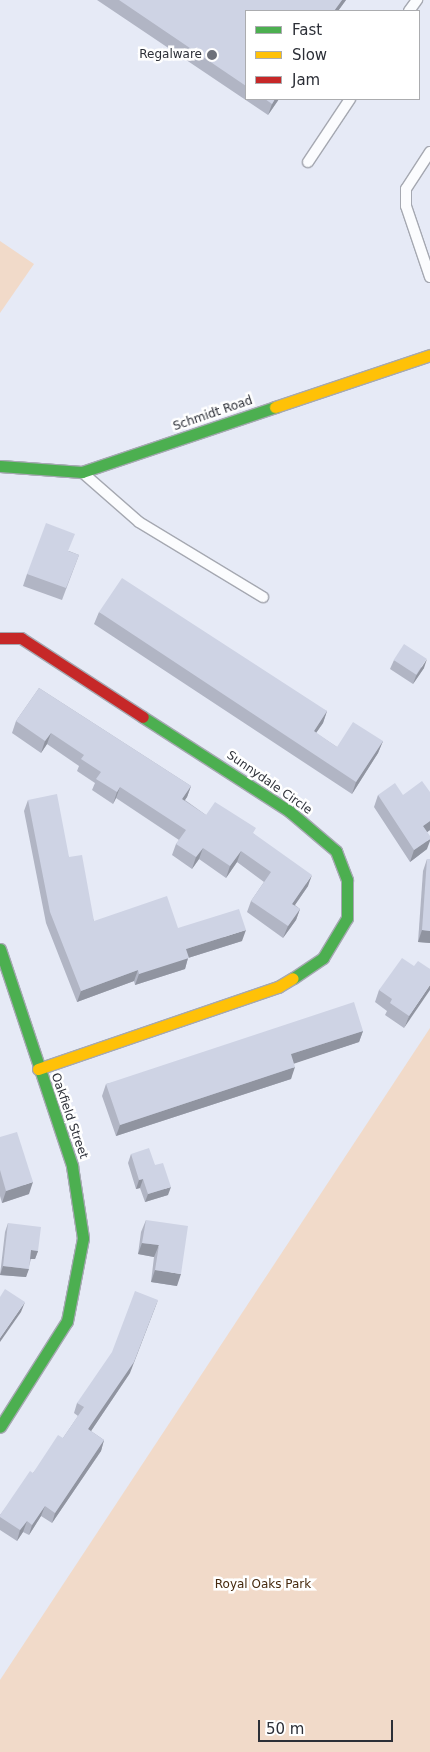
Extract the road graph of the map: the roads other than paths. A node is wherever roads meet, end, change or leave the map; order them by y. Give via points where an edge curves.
1 (349, 100) edge
2 (430, 152) edge
3 (308, 162) dead end
4 (430, 277) edge
5 (430, 355) edge
6 (0, 466) edge
7 (82, 472) junction
8 (263, 597) dead end
9 (0, 638) edge
10 (0, 950) edge
11 (38, 1069) junction
12 (0, 1427) edge

1 - 3 lane
2 - 4 lane via 406,189 406,206
5 - 7 street, Schmidt Road
6 - 7 street, Schmidt Road
7 - 8 lane via 139,522
9 - 11 street, Sunnydale Circle via 21,638 289,811 336,852 347,880 347,918 323,958 278,987
10 - 11 street, Oakfield Street
11 - 12 street, Oakfield Street via 72,1166 83,1238 67,1321

